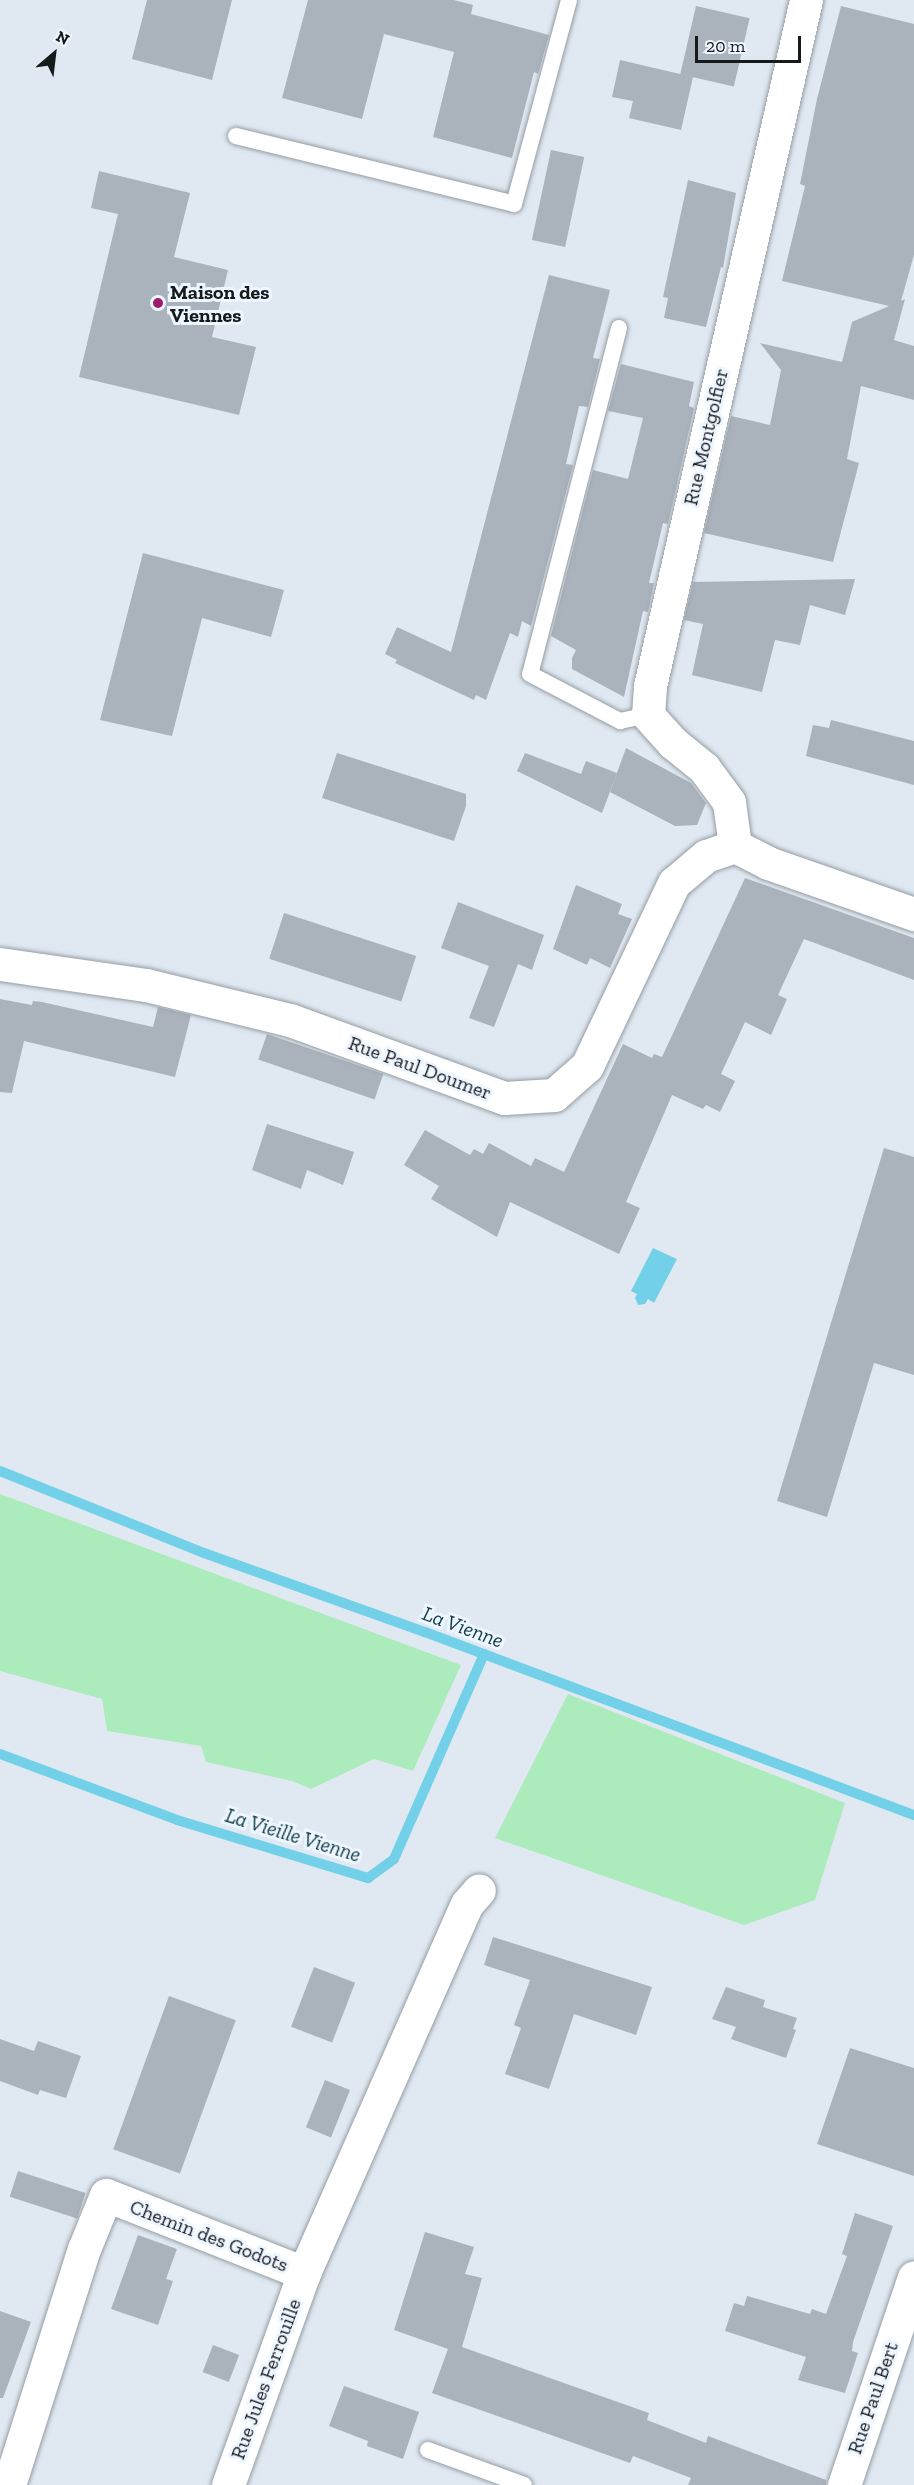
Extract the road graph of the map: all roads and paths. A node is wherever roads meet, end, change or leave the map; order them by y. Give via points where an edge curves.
1 (569, 0) edge
2 (806, 0) edge
3 (236, 136) dead end
4 (619, 328) dead end
5 (648, 715) junction
6 (735, 846) junction
7 (914, 914) edge
8 (0, 964) edge
9 (479, 1890) dead end
10 (304, 2273) junction
11 (914, 2277) edge
12 (428, 2450) dead end
13 (9, 2485) edge
14 (228, 2485) edge
15 (524, 2485) edge
16 (844, 2485) edge

1 - 3 lane via 514,204
2 - 5 street, Rue Montgolfier via 650,686
4 - 5 lane via 530,674 620,721
5 - 6 street via 673,743 704,768 729,802
6 - 7 street via 768,863
6 - 8 street, Rue Paul Doumer via 706,856 674,883 587,1066 554,1095 504,1098 290,1020 146,985
9 - 10 street, Chemin des Godots via 467,1904
10 - 13 street, Chemin des Godots via 106,2195 84,2249
10 - 14 street, Rue Jules Ferrouille
11 - 16 street, Rue Paul Bert
12 - 15 lane

